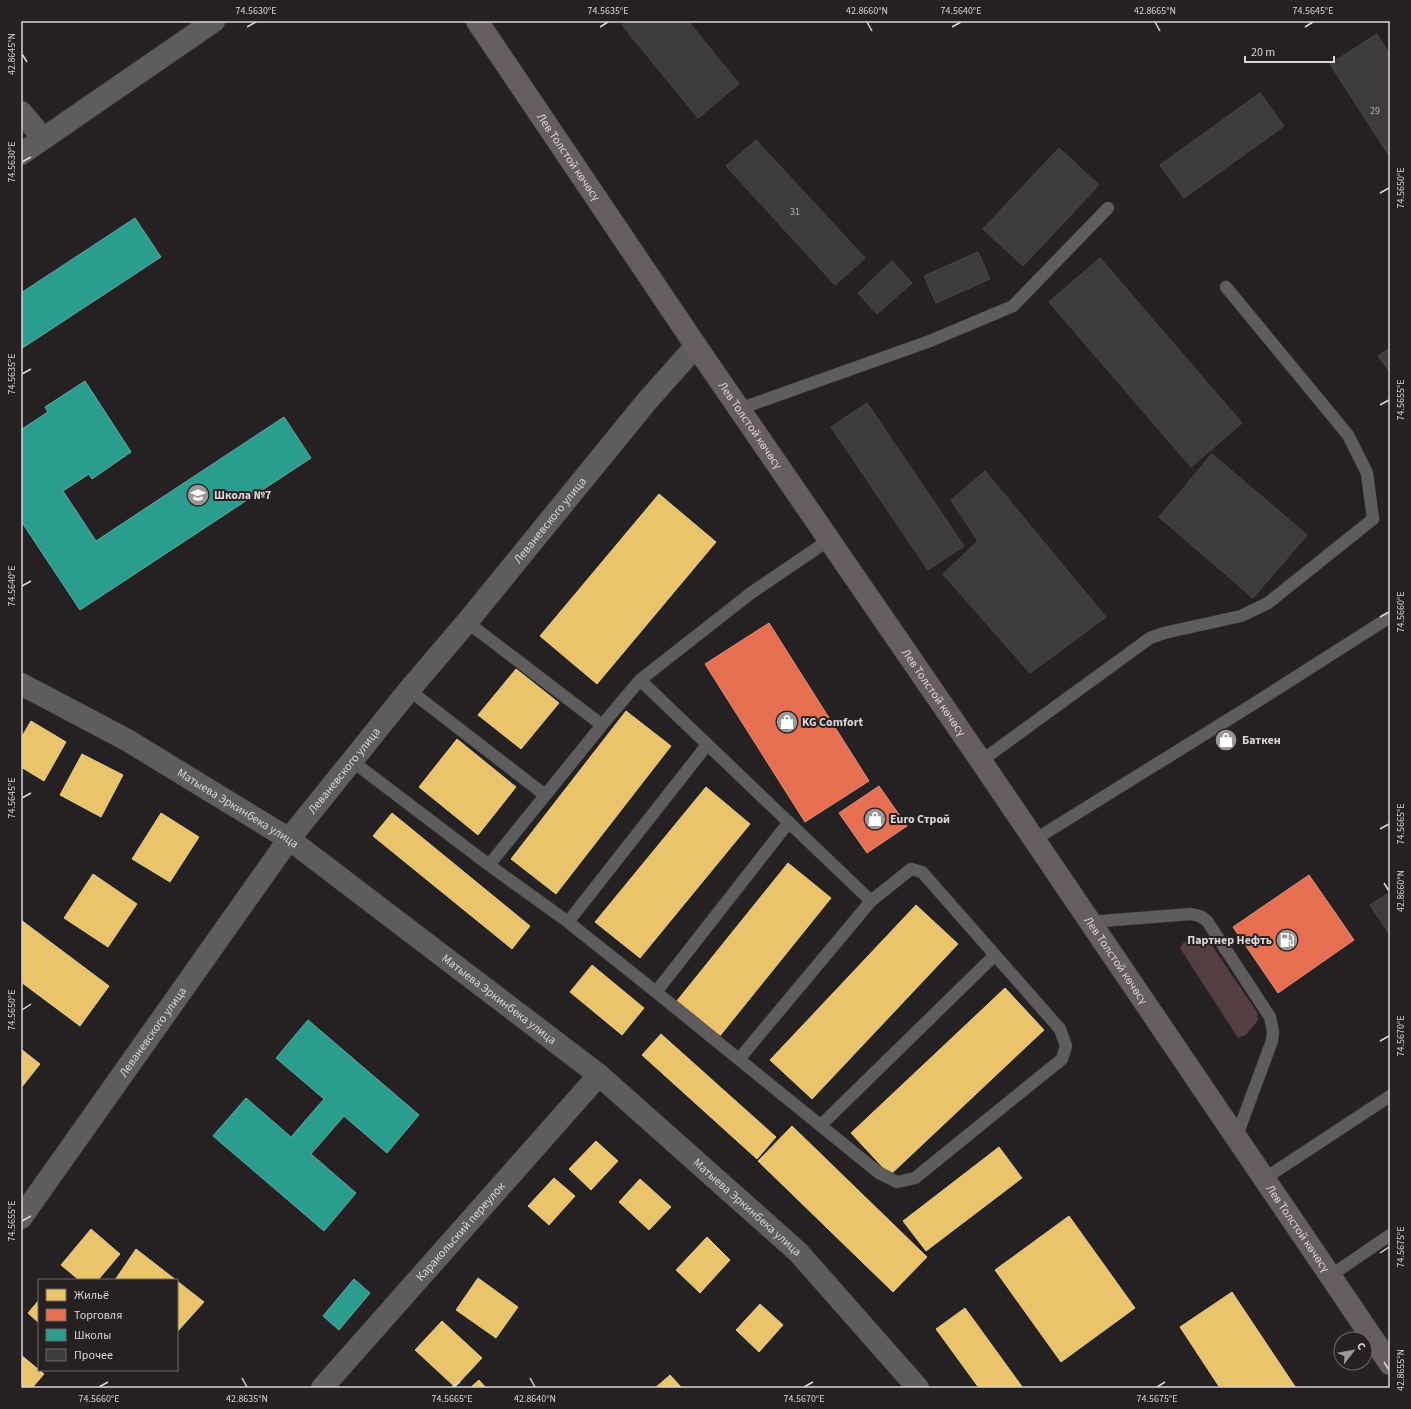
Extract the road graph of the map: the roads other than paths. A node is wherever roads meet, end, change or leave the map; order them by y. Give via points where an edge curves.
1 (477, 21) edge
2 (211, 22) edge
3 (21, 112) edge
4 (43, 138) junction
5 (21, 154) edge
6 (1108, 208) dead end
7 (1226, 287) dead end
8 (696, 346) junction
9 (739, 409) junction
10 (829, 540) junction
11 (1390, 617) edge
12 (467, 622) junction
13 (640, 680) junction
14 (21, 684) edge
15 (409, 690) junction
16 (602, 725) junction
17 (707, 744) junction
18 (352, 761) junction
19 (981, 761) junction
20 (545, 796) junction
21 (789, 822) junction
22 (289, 839) junction
23 (1034, 840) junction
24 (489, 865) junction
25 (871, 901) junction
26 (568, 922) junction
27 (1089, 922) junction
28 (995, 955) junction
29 (656, 992) junction
30 (739, 1059) junction
31 (599, 1075) junction
32 (1390, 1096) edge
33 (821, 1125) junction
34 (1236, 1138) junction
35 (1264, 1179) junction
36 (21, 1218) edge
37 (1390, 1235) edge
38 (1330, 1276) junction
39 (1390, 1364) edge
40 (322, 1388) edge
41 (917, 1388) edge

1 - 8 main road, Лев Толстой көчөсү
2 - 4 street
3 - 4 street
4 - 5 street
6 - 9 lane via 1013,306 930,341
7 - 19 lane via 1348,435 1367,473 1373,519 1268,603 1241,616 1150,638
8 - 9 main road, Лев Толстой көчөсү
8 - 12 street, Леваневского улица
9 - 10 main road, Лев Толстой көчөсү
10 - 13 lane via 751,593
10 - 19 main road, Лев Толстой көчөсү
11 - 23 lane
12 - 15 street, Леваневского улица
12 - 16 lane
13 - 16 lane
13 - 17 lane
14 - 22 street, Матыева Эркинбека улица via 127,740
15 - 18 street, Леваневского улица
15 - 20 lane
16 - 20 lane
17 - 21 lane
17 - 26 lane
18 - 22 street, Леваневского улица
18 - 24 lane
19 - 23 main road, Лев Толстой көчөсү
20 - 24 lane
21 - 25 lane
21 - 29 lane
22 - 31 street, Матыева Эркинбека улица
22 - 36 street, Леваневского улица
23 - 27 main road, Лев Толстой көчөсү
24 - 26 lane
25 - 28 lane via 910,869 922,872
25 - 30 lane
26 - 29 lane
27 - 34 main road, Лев Толстой көчөсү
27 - 34 lane via 1191,914 1207,921 1270,1017 1273,1032 1272,1041
28 - 33 lane
28 - 33 lane via 1060,1029 1066,1046 1062,1059 915,1178 897,1182 879,1172
29 - 30 lane
30 - 33 lane
31 - 40 street, Каракольский переулок
31 - 41 street, Матыева Эркинбека улица via 798,1252
32 - 35 lane
34 - 35 main road, Лев Толстой көчөсү
35 - 38 main road, Лев Толстой көчөсү
37 - 38 lane
38 - 39 main road, Лев Толстой көчөсү

